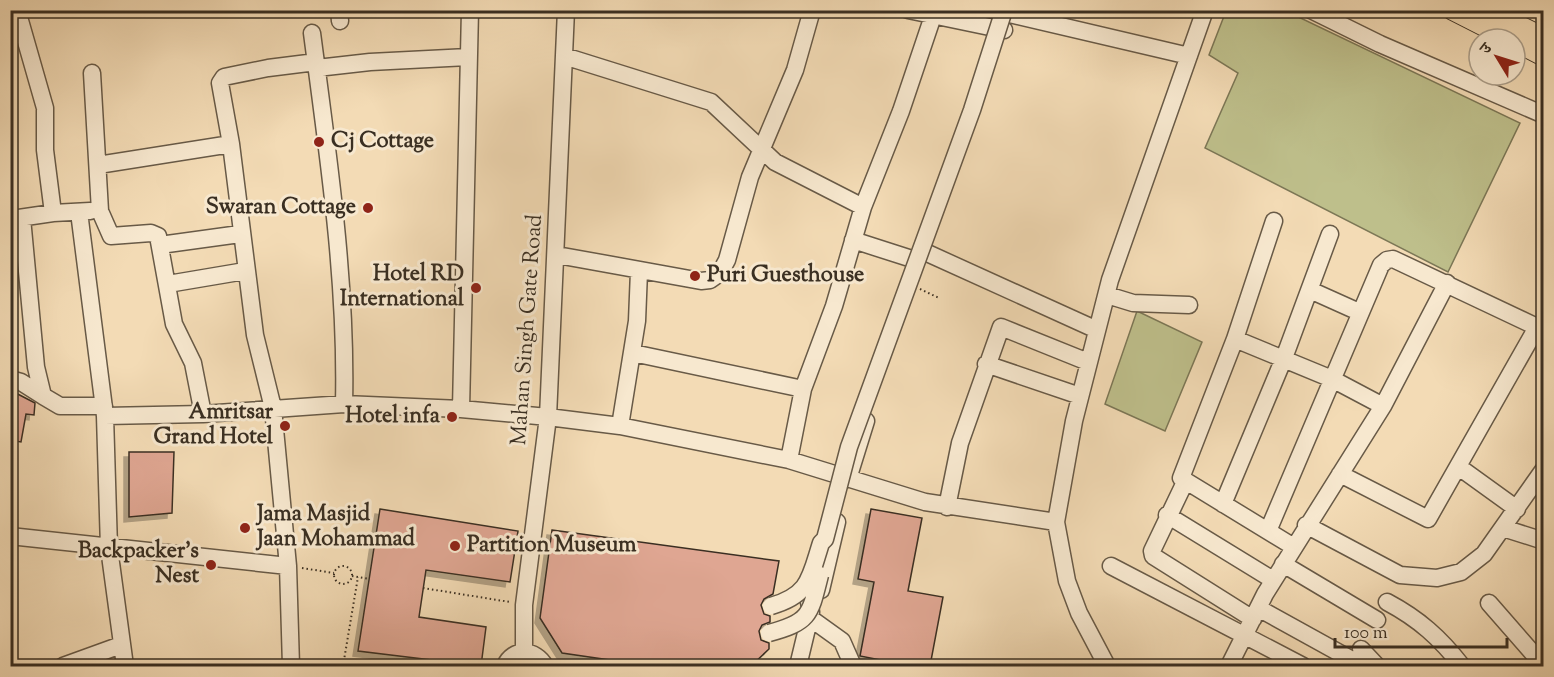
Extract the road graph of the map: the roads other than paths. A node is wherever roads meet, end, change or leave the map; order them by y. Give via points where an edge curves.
1 (16, 10) edge
2 (470, 10) edge
3 (566, 10) edge
4 (812, 10) edge
5 (908, 10) edge
6 (1205, 10) edge
7 (1311, 10) edge
8 (1453, 10) edge
9 (1487, 10) edge
10 (1003, 11) edge
11 (933, 16) junction
12 (1486, 27) edge
13 (998, 29) junction
14 (312, 33) dead end
15 (1544, 38) edge
16 (1527, 47) edge
17 (564, 56) junction
18 (1189, 56) junction
19 (1544, 56) edge
20 (468, 57) junction
21 (316, 65) junction
22 (92, 73) dead end
23 (1544, 115) edge
24 (231, 144) junction
25 (761, 150) junction
26 (98, 165) junction
27 (862, 207) junction
28 (100, 211) junction
29 (79, 212) junction
30 (53, 213) junction
31 (16, 219) edge
32 (1274, 221) dead end
33 (240, 234) junction
34 (1330, 234) dead end
35 (853, 240) junction
36 (160, 245) junction
37 (557, 255) junction
38 (917, 255) junction
39 (245, 271) junction
40 (639, 272) junction
41 (1447, 283) junction
42 (168, 284) junction
43 (1310, 290) junction
44 (1107, 295) junction
45 (1189, 305) dead end
46 (1359, 312) junction
47 (1097, 330) junction
48 (1235, 339) junction
49 (633, 353) junction
50 (1284, 358) junction
51 (1088, 362) junction
52 (986, 364) junction
53 (10, 379) edge
54 (1332, 379) junction
55 (803, 389) junction
56 (44, 396) junction
57 (1080, 396) junction
58 (344, 404) junction
59 (1383, 406) junction
60 (273, 408) junction
61 (461, 409) junction
62 (104, 411) junction
63 (203, 414) junction
64 (548, 417) junction
65 (620, 426) junction
66 (789, 460) junction
67 (1544, 469) edge
68 (1463, 470) dead end
69 (1340, 474) junction
70 (842, 476) junction
71 (1185, 482) junction
72 (1223, 504) junction
73 (947, 507) junction
74 (1517, 509) junction
75 (1167, 515) junction
76 (1056, 522) junction
77 (1306, 525) junction
78 (1503, 528) junction
79 (1268, 531) junction
80 (10, 536) edge
81 (825, 539) junction
82 (1544, 541) edge
83 (1294, 547) junction
84 (109, 548) junction
85 (1283, 564) junction
86 (288, 566) junction
87 (1111, 566) dead end
88 (1273, 580) junction
89 (1387, 602) dead end
90 (1489, 603) dead end
91 (771, 606) dead end
92 (1255, 613) junction
93 (811, 615) junction
94 (1377, 620) dead end
95 (769, 633) dead end
96 (1243, 636) junction
97 (122, 645) junction
98 (524, 652) junction
99 (63, 666) edge
100 (126, 666) edge
101 (291, 666) edge
102 (505, 666) edge
103 (545, 666) edge
104 (798, 666) edge
105 (853, 666) edge
106 (1107, 666) edge
107 (1229, 666) edge
108 (1303, 666) edge
109 (1377, 666) edge
110 (1462, 666) edge
111 (1544, 666) edge

1 - 30 street via 45,108 45,150
2 - 20 street
3 - 17 street, Mahan Singh Gate Road
4 - 25 street via 795,70
5 - 11 street
6 - 18 street
7 - 23 street
8 - 12 main road
9 - 15 main road
10 - 13 street
10 - 18 street
10 - 81 street, bridge via 972,110 849,447
11 - 13 street
11 - 27 street via 901,111
13 - 38 street via 968,101
14 - 21 street
16 - 19 main road
17 - 25 street via 711,102
17 - 37 street, Mahan Singh Gate Road
18 - 44 street
20 - 21 street
20 - 61 street
21 - 24 street via 268,68 222,78
21 - 58 street via 339,265
22 - 26 street
24 - 26 street
24 - 33 street
25 - 27 street via 775,162
25 - 40 street via 720,273 701,281
26 - 28 street
27 - 35 street
28 - 29 street
28 - 36 street via 111,236 154,233
29 - 30 street
29 - 62 street
30 - 31 street
31 - 56 street via 36,367
32 - 48 street
33 - 36 street
33 - 39 street
34 - 43 street
35 - 38 street
35 - 55 street via 820,349
36 - 42 street
37 - 40 street
37 - 64 street, Mahan Singh Gate Road
38 - 47 street
38 - 70 street
38 - 70 street via 913,286
39 - 42 street
39 - 60 street via 255,335
40 - 49 street
41 - 46 street via 1387,260
41 - 59 street
41 - 69 street via 1537,327 1428,519
42 - 63 street via 174,324 193,363
43 - 46 street
43 - 50 street
44 - 45 street via 1133,303
44 - 47 street
46 - 54 street
47 - 51 street
48 - 50 street
48 - 71 street via 1182,475
49 - 55 street
49 - 65 street
50 - 54 street
50 - 72 street
51 - 52 street via 1000,327
51 - 57 street
52 - 57 street
52 - 73 street via 960,443
53 - 56 street
54 - 59 street
54 - 79 street
55 - 66 street
56 - 62 street via 60,406
57 - 76 street
58 - 60 street
58 - 61 street
59 - 69 street
60 - 63 street
60 - 86 street
61 - 64 street
62 - 63 street
62 - 84 street
64 - 65 street
64 - 98 street, Mahan Singh Gate Road via 524,605
65 - 66 street
66 - 70 street
67 - 74 street
68 - 74 street
69 - 77 street
70 - 73 street
70 - 93 street via 816,545
71 - 72 street
71 - 75 street
72 - 79 street
73 - 76 street
74 - 78 street
75 - 88 street
75 - 92 street via 1153,556
76 - 106 street via 1067,581
77 - 78 street via 1400,575 1437,578 1461,572 1484,554
77 - 83 street
78 - 82 street
79 - 83 street
80 - 84 street
81 - 91 street, bridge via 807,586 792,598
81 - 95 street, bridge via 827,545 806,618 795,626
83 - 85 street
84 - 86 street
84 - 97 street
85 - 88 street
85 - 94 street
86 - 101 street
87 - 96 street
88 - 92 street
89 - 110 street via 1435,634
90 - 111 street
92 - 96 street
92 - 109 street
93 - 104 street
93 - 105 street via 842,641
96 - 107 street
96 - 108 street
97 - 99 street
97 - 100 street
98 - 102 street via 512,656
98 - 103 street via 537,656

